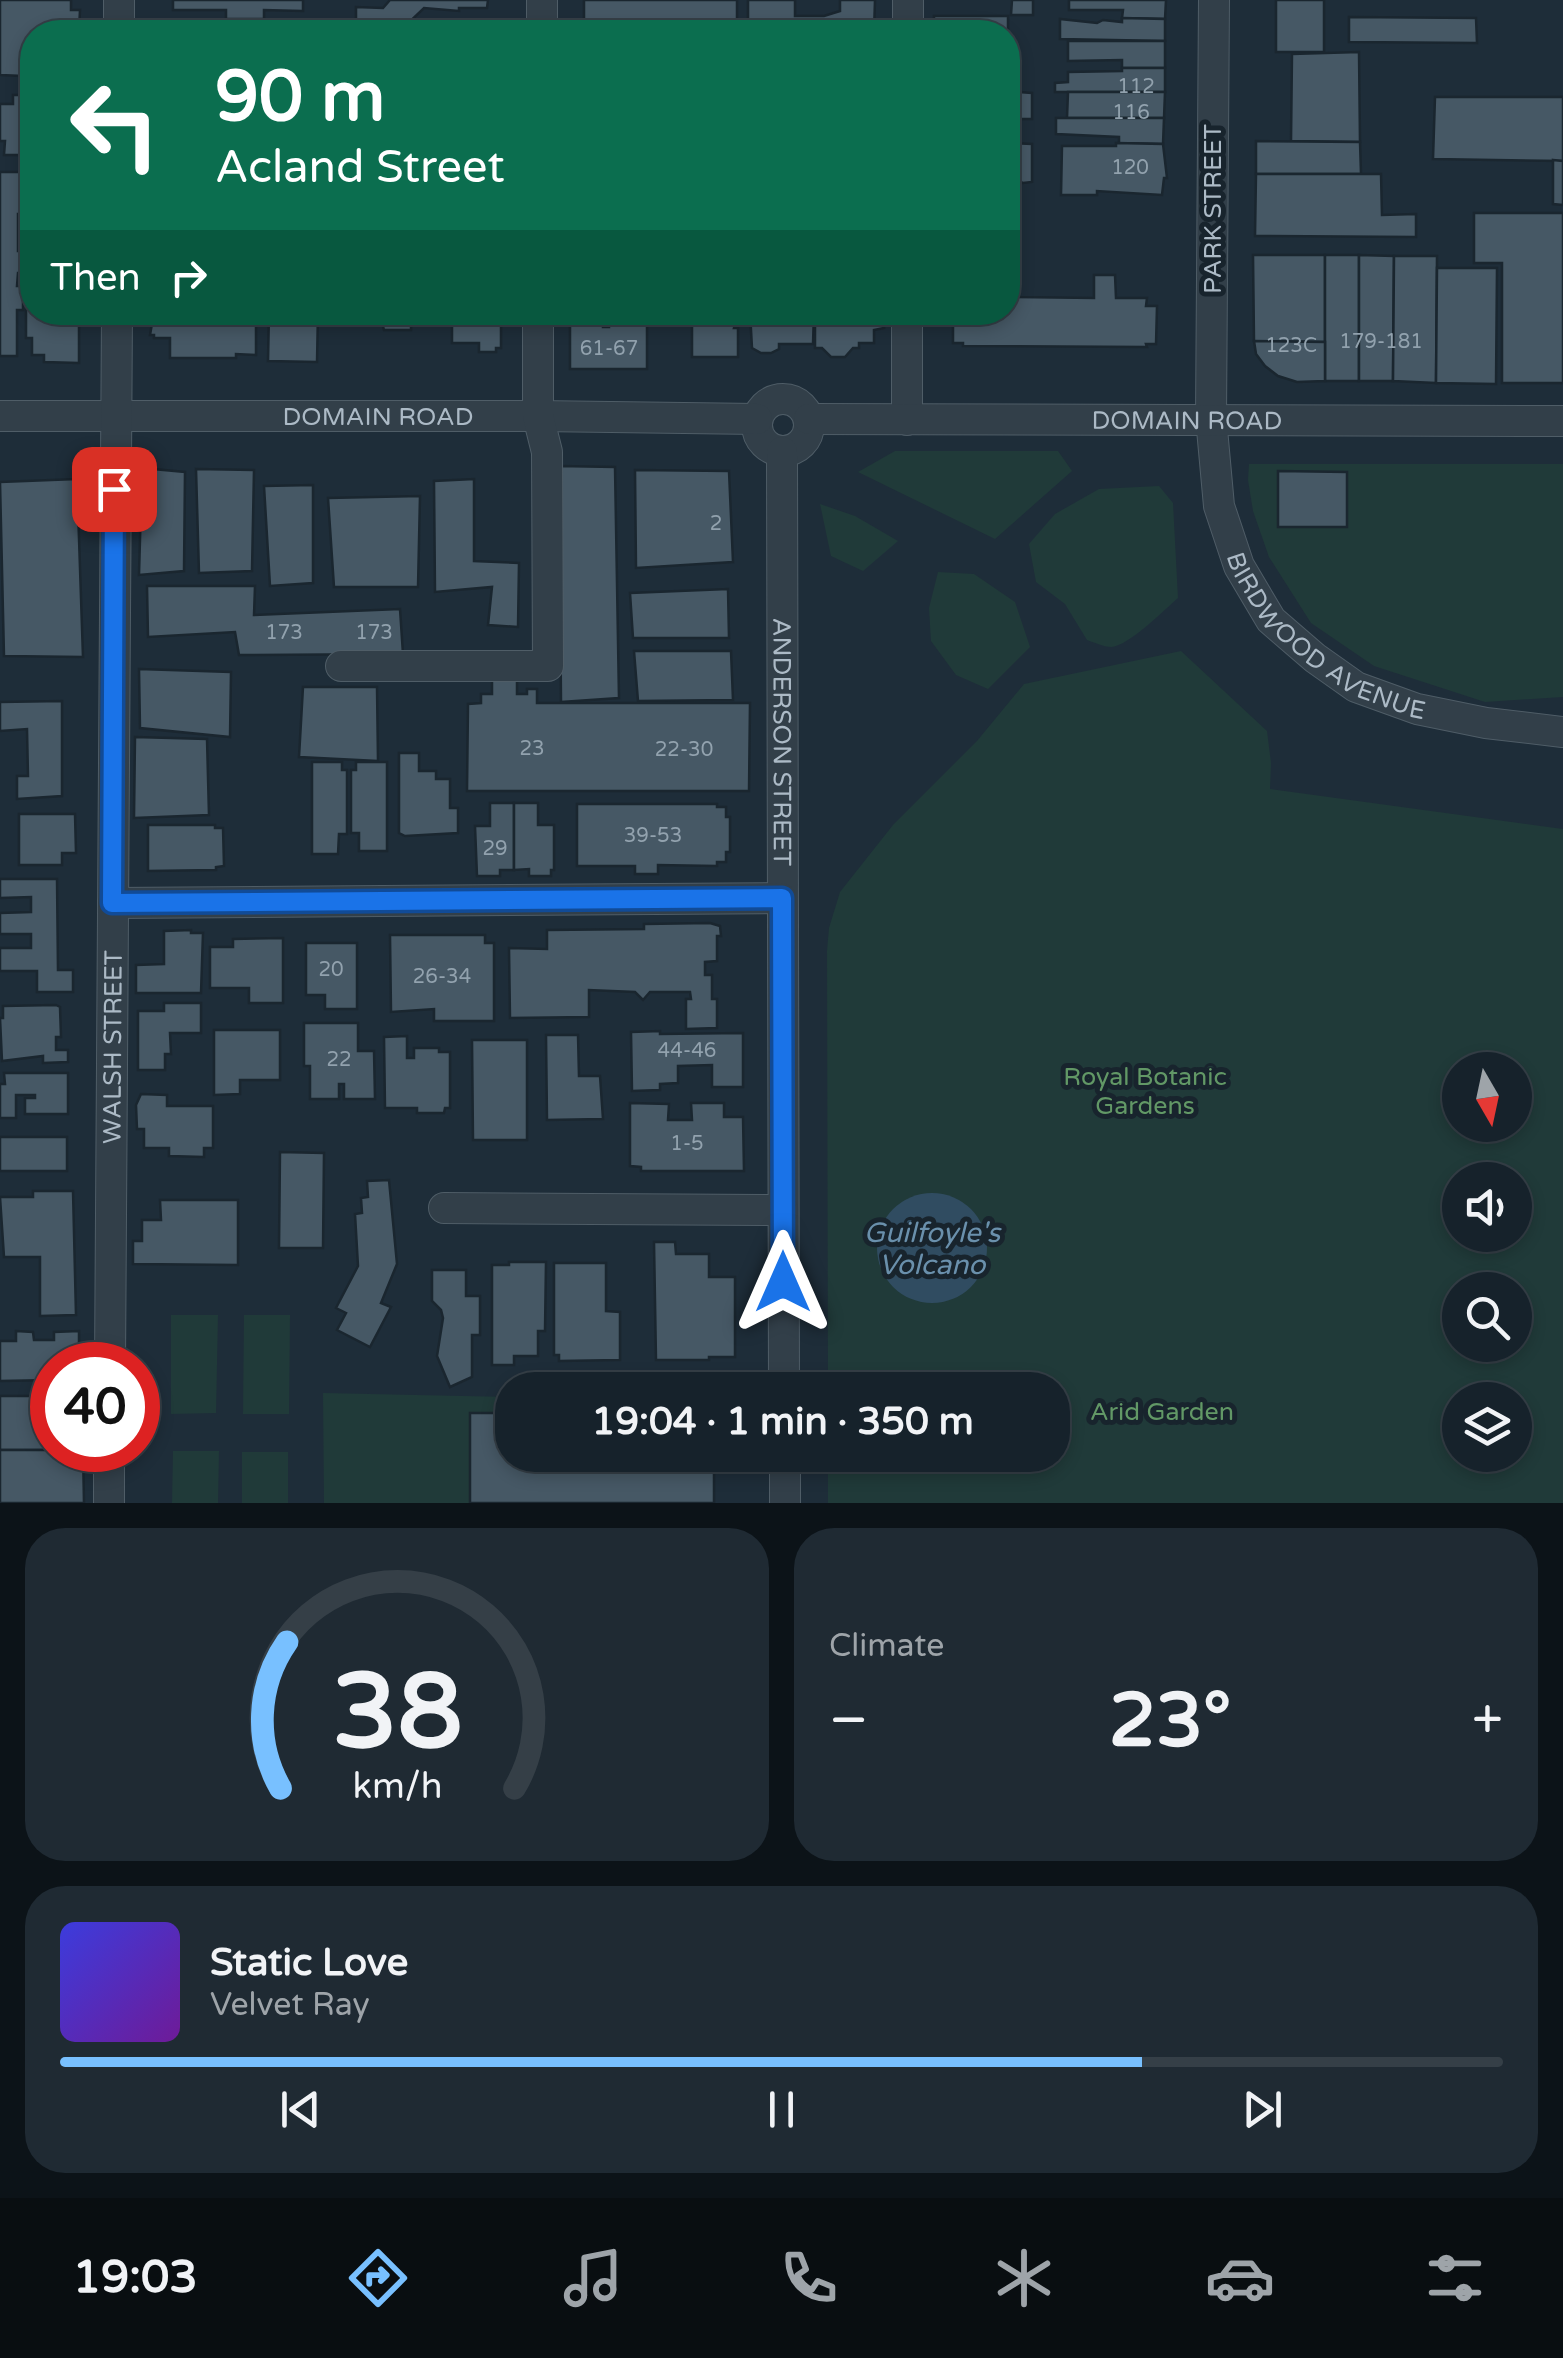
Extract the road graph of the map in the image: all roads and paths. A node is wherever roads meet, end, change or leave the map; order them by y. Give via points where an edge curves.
1 (1214, 0) edge
2 (117, 325) edge
3 (538, 325) edge
4 (907, 325) edge
5 (115, 415) junction
6 (0, 416) edge
7 (538, 416) junction
8 (1210, 418) junction
9 (809, 419) junction
10 (757, 420) junction
11 (907, 420) junction
12 (1563, 421) edge
13 (782, 452) junction
14 (341, 666) dead end
15 (1563, 732) edge
16 (782, 898) junction
17 (112, 903) junction
18 (444, 1208) dead end
19 (783, 1210) junction
20 (110, 1342) edge
21 (784, 1372) edge
22 (109, 1472) edge
23 (784, 1472) edge
24 (109, 1503) edge
25 (784, 1503) edge

1 - 8 street, PARK STREET
2 - 5 street, WALSH STREET
3 - 7 street
4 - 11 street
5 - 6 street, DOMAIN ROAD
5 - 7 street, DOMAIN ROAD
5 - 17 street, WALSH STREET
7 - 10 street, DOMAIN ROAD
7 - 14 street via 548,452 548,666
8 - 11 street, DOMAIN ROAD
8 - 12 street, DOMAIN ROAD
8 - 15 street, BIRDWOOD AVENUE via 1228,538 1271,620 1356,686 1418,709
9 - 10 street via 787,399 765,406
9 - 11 street, DOMAIN ROAD
9 - 13 street via 804,442
10 - 13 street via 762,442
13 - 16 street, ANDERSON STREET
16 - 17 street
16 - 19 street, ANDERSON STREET
17 - 20 street, WALSH STREET
18 - 19 street
19 - 21 street, ANDERSON STREET
22 - 24 street
23 - 25 street

